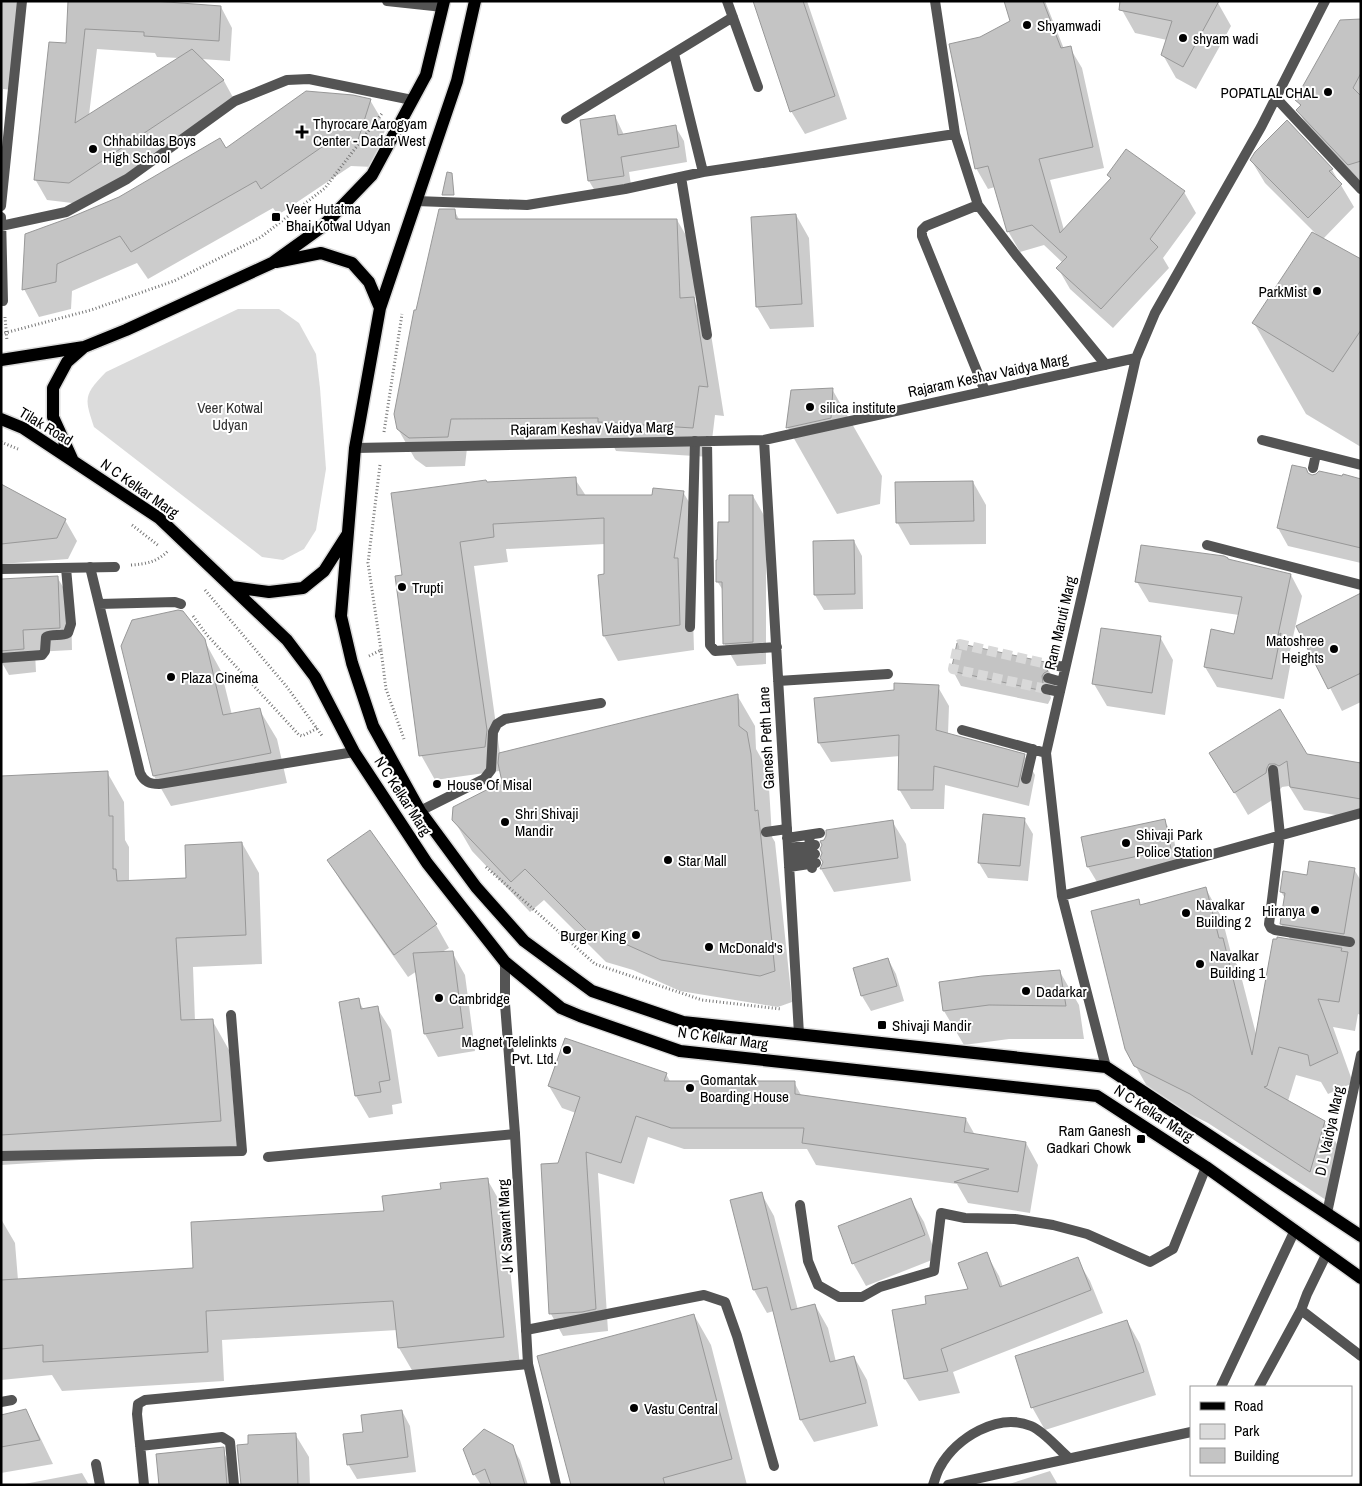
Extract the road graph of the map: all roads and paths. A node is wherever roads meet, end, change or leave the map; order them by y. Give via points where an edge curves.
1 (22, 1) edge
2 (387, 1) edge
3 (475, 1) edge
4 (727, 1) edge
5 (935, 1) edge
6 (1325, 1) edge
7 (443, 4) edge
8 (733, 18) junction
9 (674, 54) junction
10 (758, 87) dead end
11 (394, 97) junction
12 (1276, 98) junction
13 (412, 100) junction
14 (566, 119) dead end
15 (955, 134) junction
16 (703, 172) junction
17 (681, 176) junction
18 (1361, 189) edge
19 (416, 201) junction
20 (978, 205) junction
21 (1, 206) edge
22 (1, 217) edge
23 (2, 226) edge
24 (272, 263) junction
25 (3, 301) joint
26 (380, 308) junction
27 (402, 314) dead end
28 (6, 333) junction
29 (1, 334) edge
30 (707, 335) dead end
31 (84, 347) junction
32 (1136, 358) junction
33 (5, 360) edge
34 (1106, 364) junction
35 (985, 391) junction
36 (1, 419) edge
37 (764, 440) junction
38 (1262, 440) dead end
39 (695, 441) junction
40 (706, 441) junction
41 (1, 442) edge
42 (355, 448) junction
43 (382, 448) junction
44 (20, 450) dead end
45 (1316, 454) junction
46 (73, 461) junction
47 (1361, 465) edge
48 (1313, 468) dead end
49 (130, 524) dead end
50 (348, 532) junction
51 (180, 538) junction
52 (1207, 545) dead end
53 (166, 552) junction
54 (173, 558) dead end
55 (116, 567) joint
56 (66, 568) junction
57 (90, 568) junction
58 (1, 569) edge
59 (1361, 585) edge
60 (232, 587) junction
61 (204, 590) dead end
62 (99, 604) junction
63 (181, 604) joint
64 (690, 627) dead end
65 (777, 647) junction
66 (382, 650) junction
67 (1, 658) edge
68 (352, 663) junction
69 (1051, 664) tunnel mouth
70 (1065, 667) junction
71 (888, 674) dead end
72 (315, 677) junction
73 (1048, 678) tunnel mouth
74 (778, 680) junction
75 (287, 687) junction
76 (1061, 687) junction
77 (1046, 689) tunnel mouth
78 (601, 702) dead end
79 (337, 719) junction
80 (317, 728) junction
81 (962, 730) dead end
82 (404, 740) dead end
83 (1033, 749) junction
84 (354, 752) junction
85 (1046, 753) junction
86 (336, 754) junction
87 (1273, 770) dead end
88 (1026, 779) dead end
89 (420, 811) junction
90 (1361, 813) edge
91 (766, 832) dead end
92 (820, 833) dead end
93 (1280, 835) junction
94 (788, 848) junction
95 (812, 854) junction
96 (486, 866) dead end
97 (1062, 896) junction
98 (1350, 942) dead end
99 (505, 962) junction
100 (797, 1011) junction
101 (231, 1015) dead end
102 (799, 1034) junction
103 (1361, 1055) edge
104 (1106, 1067) junction
105 (515, 1134) junction
106 (1, 1156) edge
107 (268, 1157) dead end
108 (1206, 1167) junction
109 (800, 1206) dead end
110 (1327, 1213) junction
111 (1295, 1230) junction
112 (1361, 1236) edge
113 (1327, 1253) junction
114 (1361, 1278) edge
115 (1301, 1310) junction
116 (526, 1330) junction
117 (1361, 1356) edge
118 (528, 1364) junction
119 (1221, 1386) edge
120 (1260, 1386) edge
121 (1190, 1432) edge
122 (140, 1446) junction
123 (1069, 1458) junction
124 (96, 1464) dead end
125 (774, 1466) dead end
126 (100, 1485) edge
127 (144, 1485) edge
128 (234, 1485) edge
129 (556, 1485) edge
130 (933, 1485) edge
131 (948, 1485) edge

1 - 21 street
2 - 7 street
3 - 19 main road, N C Kelkar Marg via 457,81
4 - 8 street
5 - 15 street
6 - 12 street
7 - 13 main road via 426,75
8 - 9 street
8 - 10 street
9 - 14 street
9 - 16 street
11 - 13 street
11 - 23 street via 309,79 287,80 235,101 127,179 66,212
11 - 28 path via 324,188 261,237 174,281 91,310
12 - 18 street
12 - 32 street via 1155,313
13 - 24 main road via 372,174 322,227
15 - 16 street
15 - 20 street
16 - 17 street
17 - 19 street via 527,205
17 - 30 street
19 - 26 main road, N C Kelkar Marg
20 - 34 street
20 - 35 street via 926,226 922,236
22 - 23 street
23 - 25 street
24 - 26 main road via 321,253 352,263 369,282
24 - 31 main road
25 - 28 path
26 - 42 main road, N C Kelkar Marg
27 - 43 path
28 - 29 path
28 - 33 path
31 - 33 main road
31 - 46 main road via 67,362 53,388 53,417
32 - 34 street, Rajaram Keshav Vaidya Marg
32 - 70 street, Ram Maruti Marg
34 - 35 street, Rajaram Keshav Vaidya Marg
35 - 37 street, Rajaram Keshav Vaidya Marg
36 - 46 main road, Tilak Road via 23,428
37 - 40 street, Rajaram Keshav Vaidya Marg
37 - 65 street, Ganesh Peth Lane
38 - 45 street
39 - 40 street, Rajaram Keshav Vaidya Marg
39 - 43 street, Rajaram Keshav Vaidya Marg
39 - 64 street
40 - 65 street via 710,645 715,651
41 - 44 path
42 - 43 street, Rajaram Keshav Vaidya Marg
42 - 50 main road, N C Kelkar Marg
43 - 66 path via 368,562
45 - 47 street
45 - 48 street
46 - 51 main road, N C Kelkar Marg via 159,518
49 - 53 path
50 - 60 main road via 324,570 303,588 270,592
50 - 68 main road, N C Kelkar Marg via 341,616
51 - 53 path
51 - 60 main road, N C Kelkar Marg
52 - 59 street
53 - 54 path
53 - 55 path via 149,563
55 - 57 street
56 - 57 street
56 - 58 street
56 - 67 street via 71,624 68,633 46,637 42,655
57 - 62 street
60 - 72 main road, N C Kelkar Marg via 287,640
61 - 75 path
62 - 63 street
62 - 86 street via 140,773 148,783 159,784
63 - 80 path via 299,736
65 - 74 street, Ganesh Peth Lane
66 - 68 path
66 - 82 path via 386,689
68 - 89 main road, N C Kelkar Marg via 374,726
69 - 70 street
70 - 76 street, Ram Maruti Marg
71 - 74 street
72 - 75 path
72 - 79 main road, N C Kelkar Marg
73 - 76 street
74 - 94 street, Ganesh Peth Lane
75 - 80 path
76 - 77 street
76 - 85 street, Ram Maruti Marg
78 - 89 street via 505,719 493,732 491,770 484,779
79 - 80 path
79 - 84 main road, N C Kelkar Marg
80 - 86 path
81 - 83 street
83 - 85 street
83 - 88 street
84 - 86 street
84 - 99 main road, N C Kelkar Marg via 427,862
85 - 97 street, Ram Maruti Marg
87 - 93 street
89 - 102 main road, N C Kelkar Marg via 476,887 524,941 592,991 683,1022
90 - 93 street
91 - 94 street
92 - 95 street
93 - 97 street
93 - 98 street via 1268,919 1271,928
94 - 95 street
94 - 95 street
94 - 100 street, Ganesh Peth Lane
96 - 100 path via 595,964 702,1000
97 - 104 street, Ram Maruti Marg
99 - 105 street, J K Sawant Marg
99 - 108 main road, N C Kelkar Marg via 561,1008 680,1051 1097,1096
100 - 102 street, Ganesh Peth Lane
101 - 106 street via 242,1151
102 - 104 main road, N C Kelkar Marg
103 - 110 street, D L Vaidya Marg
104 - 110 main road, N C Kelkar Marg
105 - 107 street
105 - 116 street, J K Sawant Marg
108 - 109 street via 1174,1249 1150,1262 1088,1234 1053,1225 941,1213 934,1271 880,1287 862,1297 839,1298 818,1285 808,1261
108 - 111 main road, N C Kelkar Marg
110 - 112 main road, N C Kelkar Marg
111 - 113 main road, N C Kelkar Marg
111 - 119 street
113 - 114 main road, N C Kelkar Marg
113 - 115 street
115 - 117 street
115 - 120 street
116 - 118 street, J K Sawant Marg
116 - 125 street via 704,1295 725,1302
118 - 122 street via 145,1400 137,1408
118 - 129 street, J K Sawant Marg
121 - 123 street
122 - 127 street
122 - 128 street via 226,1438 230,1442
123 - 130 street via 1032,1426 1015,1421 1000,1422 962,1441 939,1467
123 - 131 street
124 - 126 street

